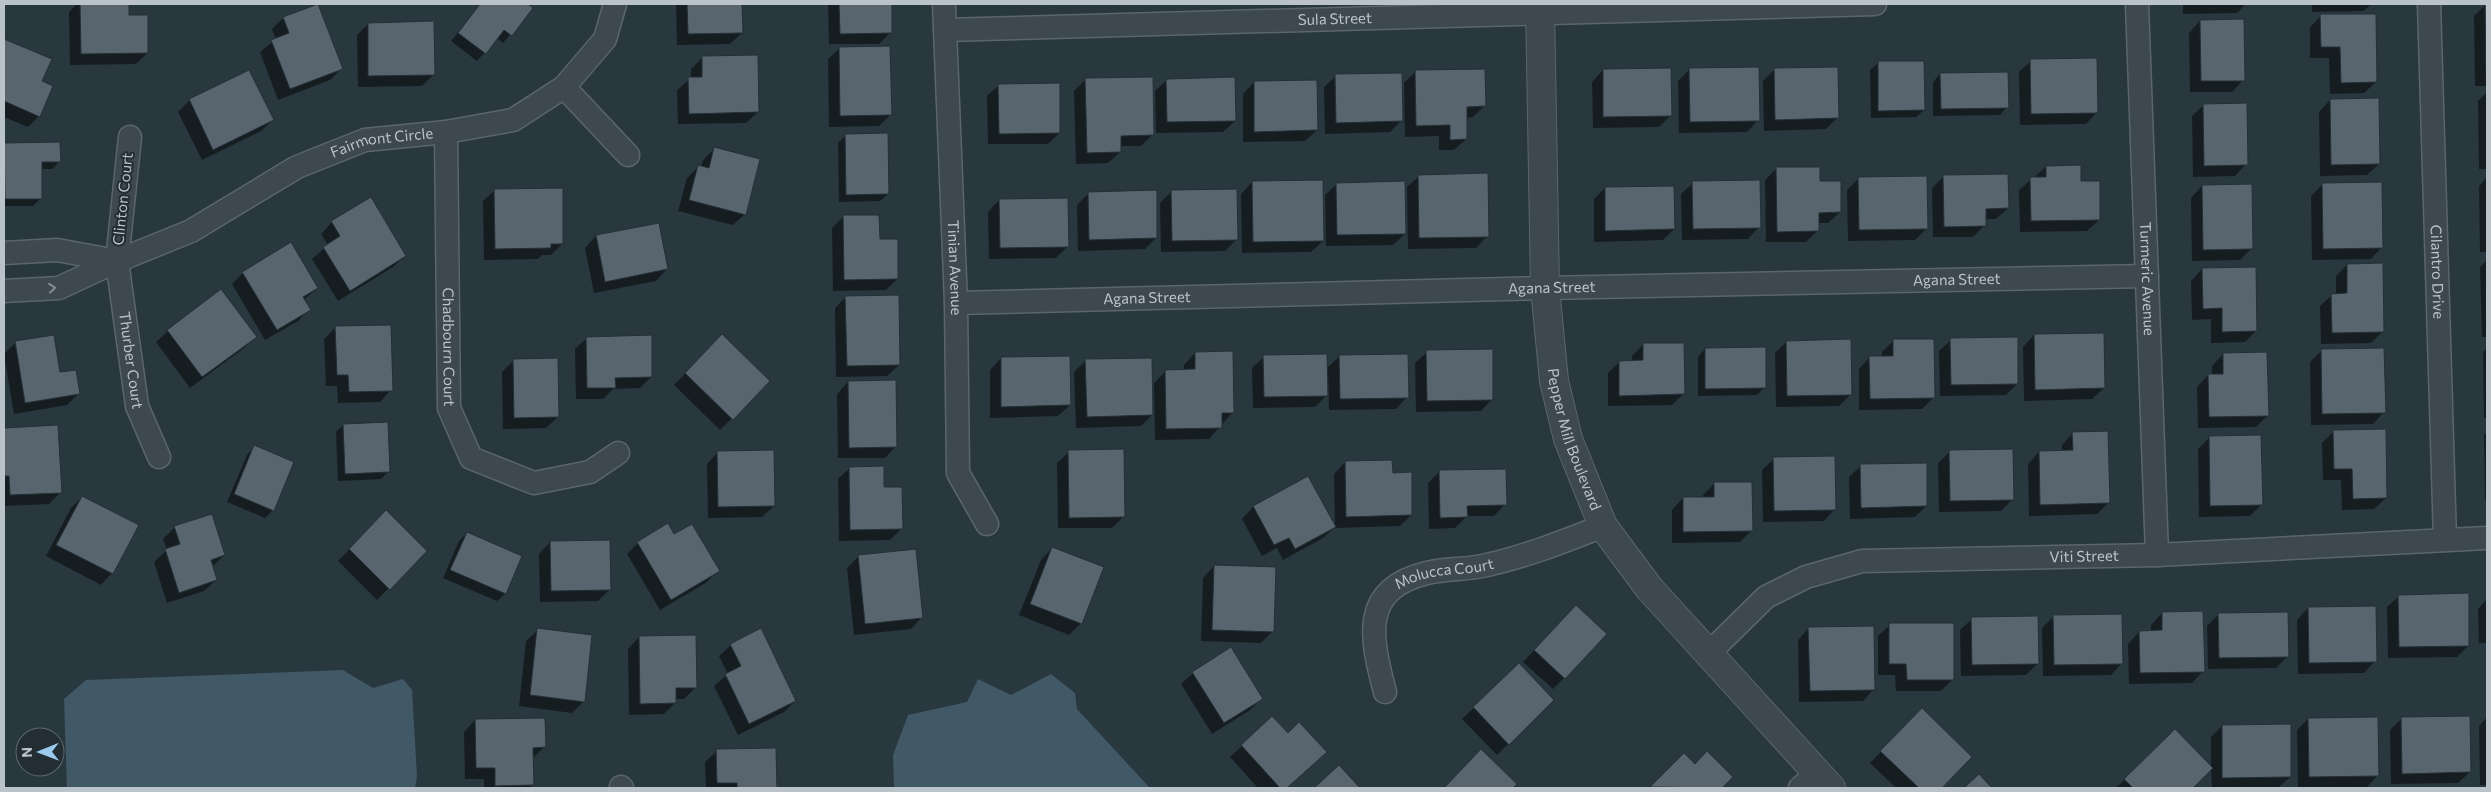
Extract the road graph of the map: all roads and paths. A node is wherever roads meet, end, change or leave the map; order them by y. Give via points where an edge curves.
1 (616, 4) edge
2 (944, 4) edge
3 (1875, 4) edge
4 (2136, 4) edge
5 (2429, 4) edge
6 (1540, 8) edge
7 (945, 30) junction
8 (564, 87) junction
9 (446, 132) junction
10 (130, 136) dead end
11 (628, 155) dead end
12 (4, 253) edge
13 (117, 260) junction
14 (2147, 276) junction
15 (1545, 288) junction
16 (4, 291) edge
17 (956, 303) junction
18 (618, 453) dead end
19 (159, 457) dead end
20 (987, 524) dead end
21 (1603, 526) junction
22 (2487, 538) edge
23 (2445, 540) junction
24 (2157, 554) junction
25 (1709, 653) junction
26 (1385, 692) dead end
27 (1816, 783) edge

1 - 8 street, Fairmont Circle via 605,39
2 - 7 street, Tinian Avenue
3 - 6 street, Sula Street
4 - 14 street, Turmeric Avenue
5 - 23 street, Cilantro Drive
6 - 7 street, Sula Street
6 - 15 street, Pepper Mill Boulevard
7 - 17 street, Tinian Avenue
8 - 9 street, Fairmont Circle via 513,120
8 - 11 street
9 - 13 street, Fairmont Circle via 365,140 297,167 191,231
9 - 18 street, Chadbourn Court via 449,408 471,458 534,483 590,472
10 - 13 street, Clinton Court
12 - 13 street via 57,250
16 -> 13 street, Fairmont Circle via 59,288
13 - 19 street, Thurber Court via 137,406
14 - 15 street, Agana Street
14 - 24 street, Turmeric Avenue
15 - 17 street, Agana Street
15 - 21 street, Pepper Mill Boulevard via 1554,381 1566,429
17 - 20 street, Tinian Avenue via 958,473
21 - 25 street, Pepper Mill Boulevard via 1649,588
21 - 26 street, Molucca Court via 1529,554 1486,566 1428,573 1399,581 1383,598 1375,616 1376,652
22 - 23 street, Viti Street
23 - 24 street, Viti Street
24 - 25 street, Viti Street via 1862,561 1806,577 1766,597
25 - 27 street, Pepper Mill Boulevard

